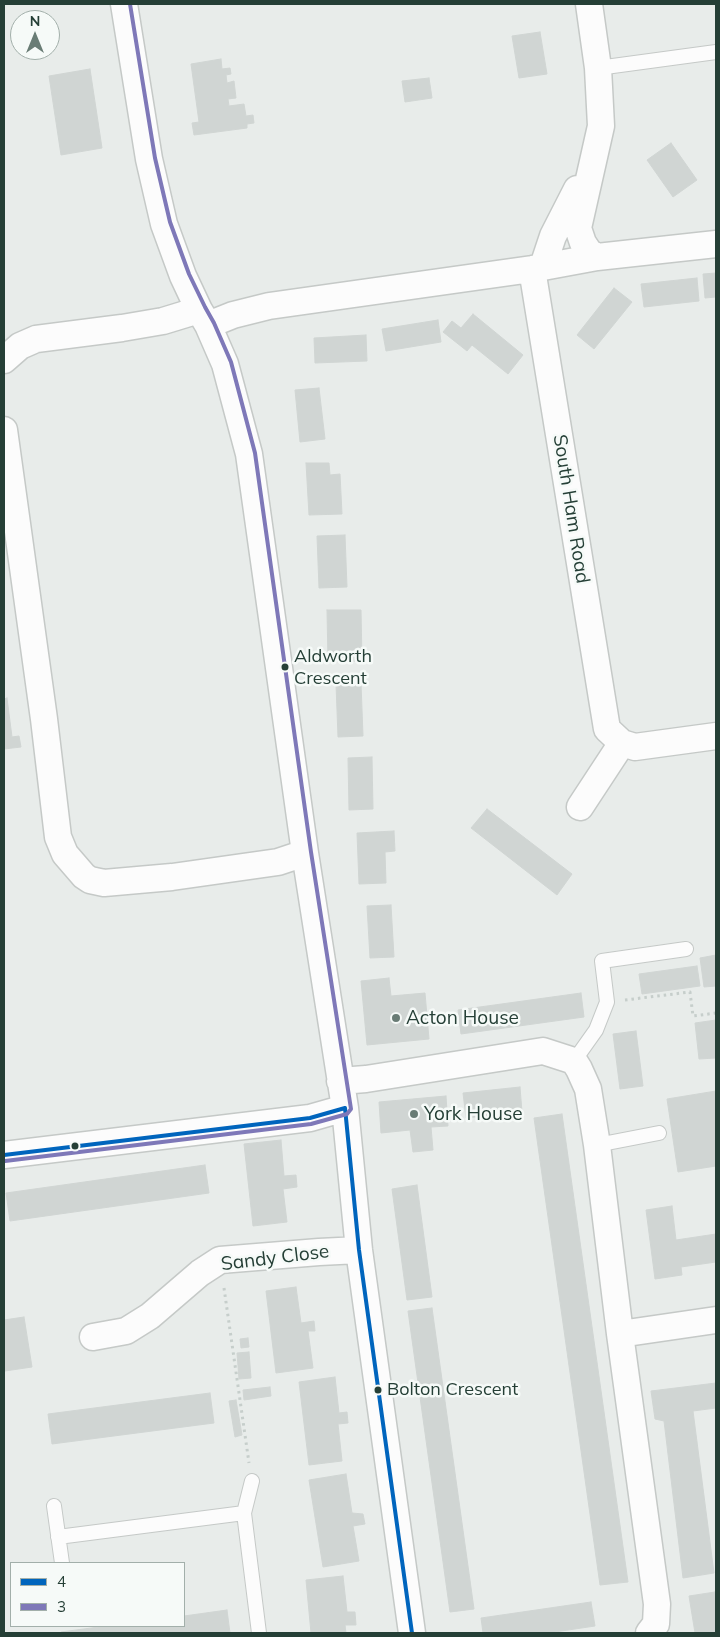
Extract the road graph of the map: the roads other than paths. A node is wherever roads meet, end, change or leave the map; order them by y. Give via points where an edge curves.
1 (124, 4) edge
2 (589, 4) edge
3 (716, 52) edge
4 (598, 68) junction
5 (591, 166) junction
6 (716, 244) edge
7 (597, 257) junction
8 (538, 268) junction
9 (203, 317) junction
10 (4, 360) edge
11 (4, 430) edge
12 (716, 736) edge
13 (622, 743) junction
14 (580, 807) dead end
15 (305, 853) junction
16 (686, 949) dead end
17 (574, 1062) junction
18 (340, 1081) junction
19 (345, 1108) junction
20 (659, 1133) dead end
21 (598, 1145) junction
22 (4, 1155) edge
23 (359, 1250) junction
24 (716, 1320) edge
25 (620, 1334) junction
26 (93, 1337) dead end
27 (252, 1481) road end
28 (54, 1506) dead end
29 (244, 1513) junction
30 (58, 1537) junction
31 (62, 1562) edge
32 (259, 1633) edge
33 (412, 1633) edge
34 (650, 1633) edge

1 - 9 street via 149,159 164,224 183,276
2 - 4 street, South Ham Road
3 - 4 lane
4 - 5 street, South Ham Road via 601,126
5 - 7 street, South Ham Road via 578,228 583,243
5 - 8 street, South Ham Road via 569,202
6 - 7 street
7 - 8 street
8 - 9 street
8 - 13 street, South Ham Road via 607,729
9 - 10 street via 36,339 20,346
9 - 15 street via 225,364 250,454
11 - 15 street via 58,837 64,854 84,876 104,883 278,862
12 - 13 street via 635,747
13 - 14 street
15 - 18 street
16 - 17 lane via 602,961 607,1002 596,1030
17 - 18 street via 543,1051
17 - 21 street via 588,1089
18 - 19 street
19 - 22 street via 310,1118
19 - 23 street
20 - 21 lane
21 - 25 street
23 - 26 street, Sandy Close via 220,1260 126,1331
23 - 33 street
24 - 25 street
25 - 34 street via 657,1604 656,1624
27 - 29 lane
28 - 30 lane
29 - 30 lane
29 - 32 lane
30 - 31 lane

